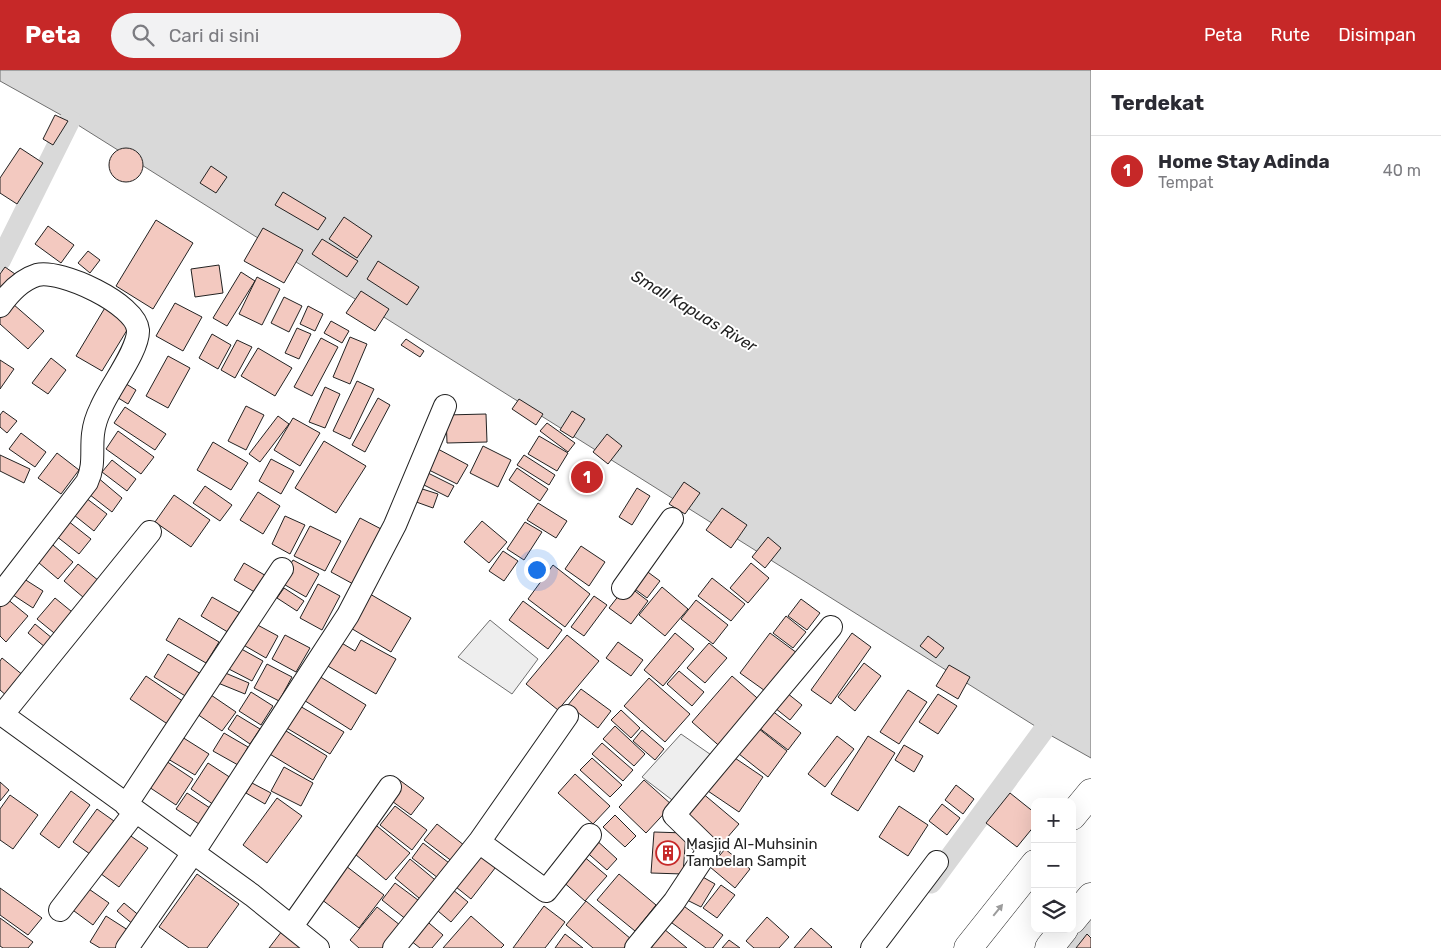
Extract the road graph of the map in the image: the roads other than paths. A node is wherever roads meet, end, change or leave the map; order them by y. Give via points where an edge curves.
1 (0, 306) edge
2 (445, 406) dead end
3 (672, 520) dead end
4 (150, 532) dead end
5 (282, 569) dead end
6 (623, 588) dead end
7 (0, 595) edge
8 (831, 627) dead end
9 (1, 714) edge
10 (567, 716) dead end
11 (390, 787) dead end
12 (1091, 793) edge
13 (130, 808) junction
14 (1076, 811) edge
15 (590, 836) dead end
16 (479, 842) junction
17 (193, 853) junction
18 (937, 862) dead end
19 (1031, 869) edge
20 (1091, 897) edge
21 (60, 910) dead end
22 (1076, 915) edge
23 (292, 926) junction
24 (1061, 933) edge
25 (127, 948) edge
26 (318, 948) edge
27 (394, 948) edge
28 (636, 948) edge
29 (872, 948) edge
30 (968, 948) edge
31 (1049, 948) edge

1 - 7 street via 32,277 56,274 76,281 125,310 136,322 138,333 98,417 93,433 93,468 87,482
2 - 17 street via 395,525 364,588
3 - 6 street
4 - 9 street
5 - 13 street
8 - 28 street via 674,815 709,849 674,902
9 - 13 street
10 - 16 street
11 - 23 street
12 - 14 highway
13 - 17 street
13 - 21 street
15 - 16 street via 546,891
16 - 27 street
17 - 23 street
17 - 25 street
18 - 29 street
30 -> 19 highway
20 - 22 highway
23 - 26 street
24 - 31 highway

